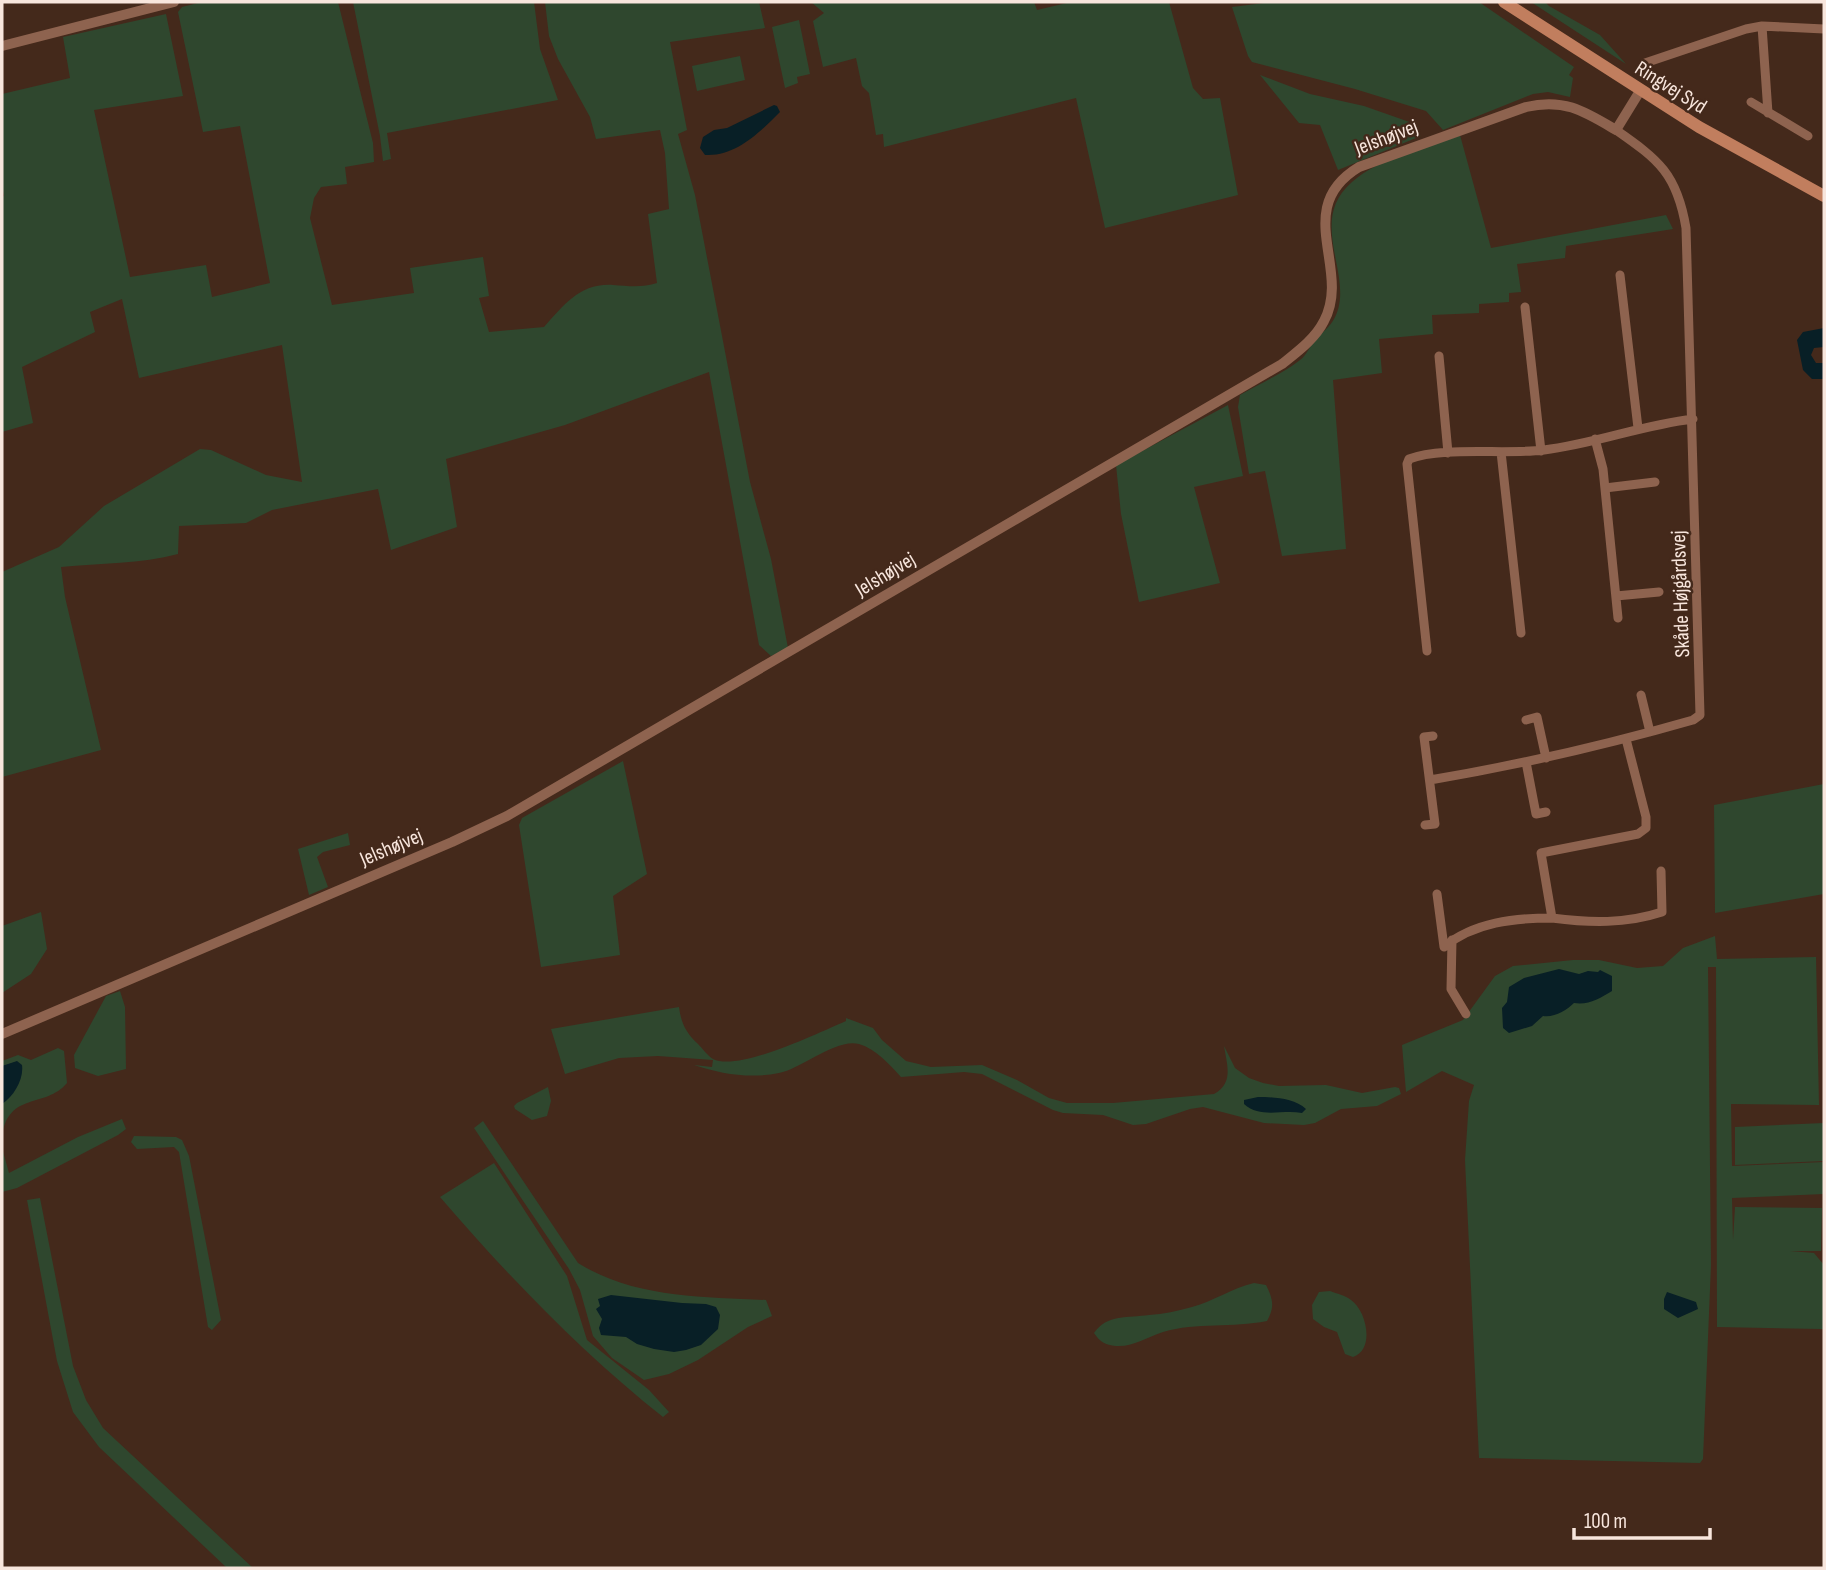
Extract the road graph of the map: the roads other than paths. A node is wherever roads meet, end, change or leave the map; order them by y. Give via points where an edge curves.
1 (174, 2) edge
2 (1504, 2) edge
3 (1762, 26) junction
4 (1824, 29) edge
5 (2, 46) edge
6 (1644, 63) dead end
7 (1640, 91) junction
8 (1751, 102) dead end
9 (1768, 113) junction
10 (1616, 131) junction
11 (1808, 136) dead end
12 (1824, 196) edge
13 (1620, 275) dead end
14 (1525, 307) dead end
15 (1439, 356) dead end
16 (1693, 419) junction
17 (1638, 428) junction
18 (1595, 439) junction
19 (1541, 451) junction
20 (1501, 452) junction
21 (1448, 453) junction
22 (1655, 482) dead end
23 (1605, 488) junction
24 (1659, 592) dead end
25 (1616, 596) junction
26 (1618, 618) dead end
27 (1521, 633) dead end
28 (1427, 651) dead end
29 (1642, 695) dead end
30 (1526, 720) dead end
31 (1650, 732) junction
32 (1433, 736) dead end
33 (1626, 739) junction
34 (1546, 758) junction
35 (1526, 762) junction
36 (1430, 780) junction
37 (1546, 812) dead end
38 (1425, 825) dead end
39 (1661, 871) dead end
40 (1437, 894) dead end
41 (1552, 918) junction
42 (1452, 940) junction
43 (1466, 1014) dead end
44 (2, 1034) edge

1 - 5 street
2 - 7 main road, Ringvej Syd
3 - 4 street
3 - 6 street
3 - 9 street
7 - 10 street
7 - 12 main road, Ringvej Syd
8 - 9 street
9 - 11 street
10 - 16 street, Skåde Højgårdsvej via 1652,155 1681,201 1686,228
10 - 44 street, Jelshøjvej via 1580,110 1546,102 1359,167 1335,190 1326,208 1331,295 1324,323 1282,363 508,816
13 - 17 street
14 - 19 street
15 - 21 street
16 - 17 street
16 - 31 street, Skåde Højgårdsvej via 1701,708 1693,720
17 - 18 street
18 - 19 street
18 - 23 street
19 - 20 street
20 - 21 street
20 - 27 street
21 - 28 street via 1414,456 1407,464
22 - 23 street
23 - 25 street
24 - 25 street, Skåde Højgårdsvej
25 - 26 street
29 - 31 street
30 - 34 street via 1537,718
31 - 33 street, Skåde Højgårdsvej
32 - 36 street via 1424,737
33 - 34 street, Skåde Højgårdsvej
33 - 41 street via 1646,828 1638,834 1541,853
34 - 35 street, Skåde Højgårdsvej
35 - 36 street, Skåde Højgårdsvej
35 - 37 street via 1536,814
36 - 38 street via 1435,824
39 - 41 street via 1662,912 1606,922
40 - 42 street via 1444,947
41 - 42 street via 1507,921
42 - 43 street via 1451,989

